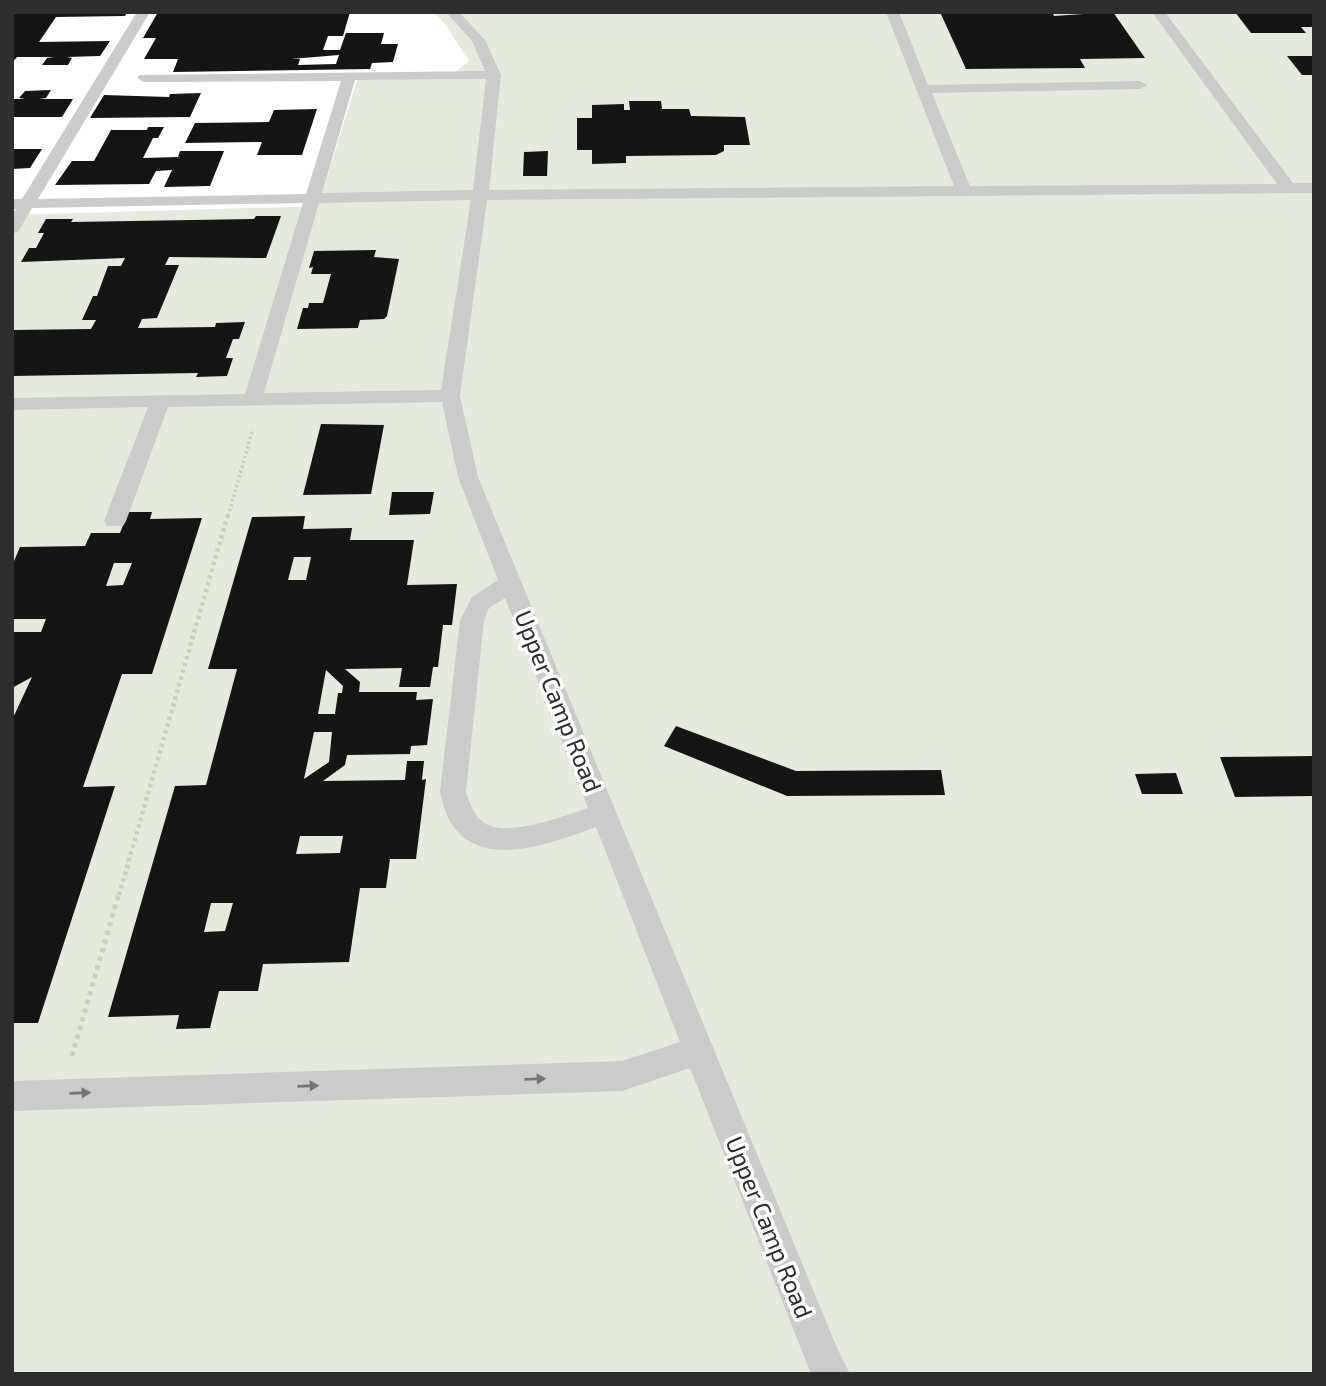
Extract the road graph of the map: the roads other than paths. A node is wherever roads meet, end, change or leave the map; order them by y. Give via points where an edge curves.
1 (144, 12) edge
2 (452, 12) edge
3 (892, 12) edge
4 (1158, 12) edge
5 (494, 75) junction
6 (349, 76) junction
7 (144, 78) dead end
8 (1140, 85) dead end
9 (923, 89) junction
10 (1288, 188) junction
11 (1314, 188) edge
12 (964, 191) junction
13 (480, 195) junction
14 (312, 198) junction
15 (20, 204) edge
16 (12, 228) edge
17 (450, 396) junction
18 (253, 399) junction
19 (160, 401) junction
20 (12, 404) edge
21 (115, 521) dead end
22 (511, 583) junction
23 (604, 813) junction
24 (699, 1050) junction
25 (12, 1096) edge
26 (832, 1374) edge

1 - 15 lane
2 - 5 lane via 478,40
3 - 9 lane
4 - 10 lane
5 - 6 lane
5 - 13 lane, Upper Camp Road
6 - 7 lane
6 - 14 lane
8 - 9 lane
9 - 12 lane
10 - 11 lane
10 - 12 lane
12 - 13 lane
13 - 14 lane
13 - 17 lane, Upper Camp Road
14 - 15 lane
14 - 18 lane
15 - 16 lane
17 - 18 lane
17 - 22 lane, Upper Camp Road via 468,477
18 - 19 lane
19 - 20 lane
19 - 21 lane
22 - 23 lane, Upper Camp Road
22 - 23 lane via 480,603 471,620 455,807 476,831 515,841
23 - 24 lane, Upper Camp Road
25 -> 24 lane via 622,1076
24 - 26 lane, Upper Camp Road

